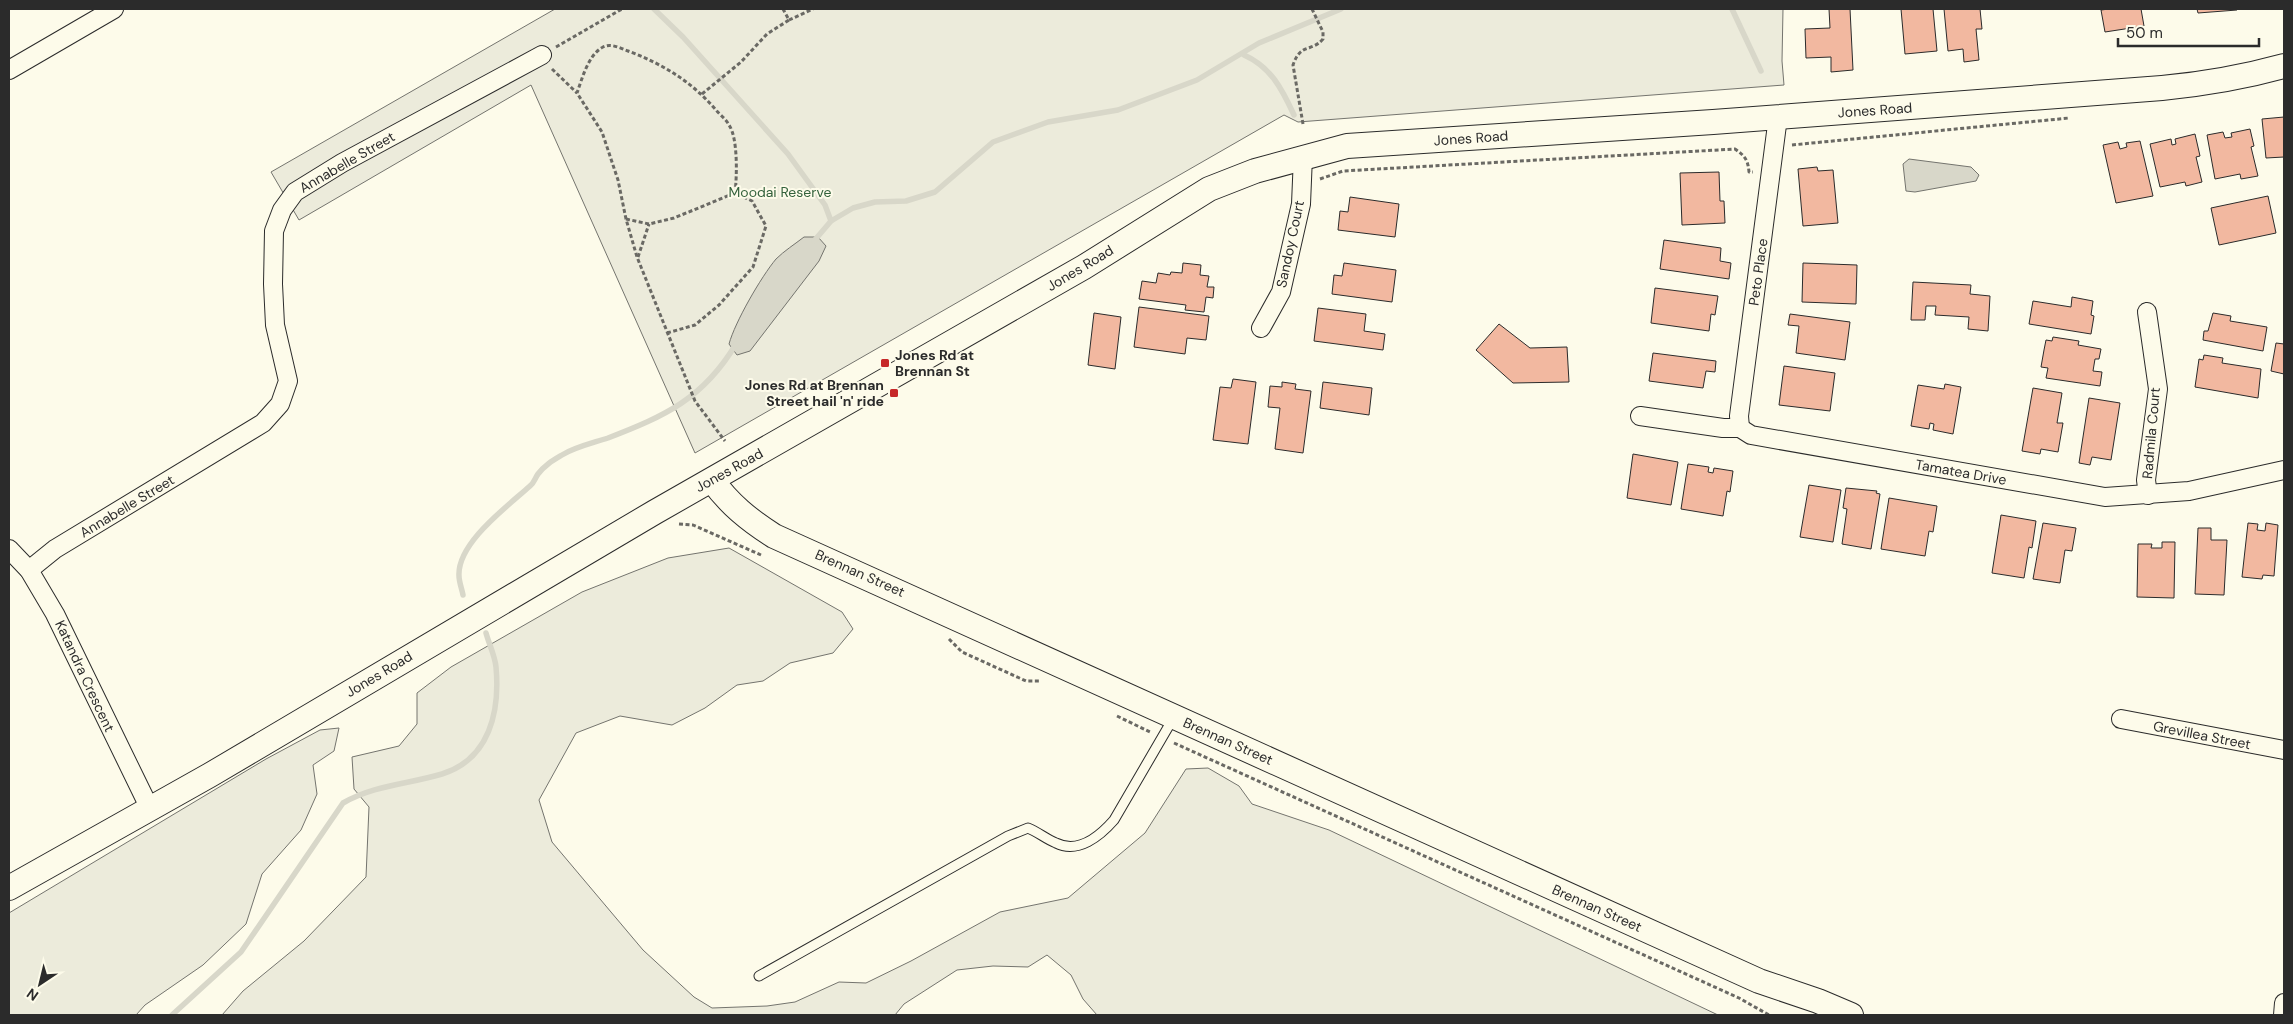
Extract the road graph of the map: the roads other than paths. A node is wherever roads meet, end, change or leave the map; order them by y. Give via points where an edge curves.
1 (114, 9) edge
2 (542, 55) road end
3 (2284, 66) edge
4 (9, 70) edge
5 (1784, 116) junction
6 (1303, 156) junction
7 (2147, 312) dead end
8 (1261, 328) dead end
9 (1640, 416) dead end
10 (1740, 428) junction
11 (2284, 470) edge
12 (712, 480) junction
13 (2148, 495) junction
14 (9, 550) edge
15 (28, 570) junction
16 (1174, 717) junction
17 (2121, 719) dead end
18 (2284, 750) edge
19 (150, 809) junction
20 (9, 888) edge
21 (759, 976) dead end
22 (1759, 980) junction
23 (2284, 1003) edge
24 (1818, 1015) edge
25 (1851, 1015) edge
26 (2283, 1015) edge

1 - 4 street
2 - 15 street, Annabelle Street via 342,163 296,192 282,210 274,231 275,325 288,381 280,404 263,423 56,549
3 - 5 street, Jones Road via 2203,84
5 - 6 street, Jones Road via 1347,146
5 - 10 street, Peto Place via 1771,174
6 - 8 street, Sandoy Court via 1301,204 1281,292
6 - 12 street, Jones Road via 1209,189 1084,267
7 - 13 street, Radmila Court via 2158,389 2146,480
9 - 10 street, Tamatea Drive
10 - 13 street, Tamatea Drive via 1751,435 2105,497
11 - 13 street, Tamatea Drive via 2189,492
12 - 16 street, Brennan Street via 738,510 774,536
12 - 19 street, Jones Road
14 - 15 street, Katandra Crescent
15 - 19 street, Katandra Crescent via 55,614
16 - 21 lane via 1114,820 1090,841 1071,847 1056,844 1028,828 1008,836
16 - 22 street, Brennan Street
17 - 18 street, Grevillea Street
19 - 20 street, Jones Road
22 - 24 street, Brennan Street
22 - 25 street, Brennan Street
23 - 26 street

